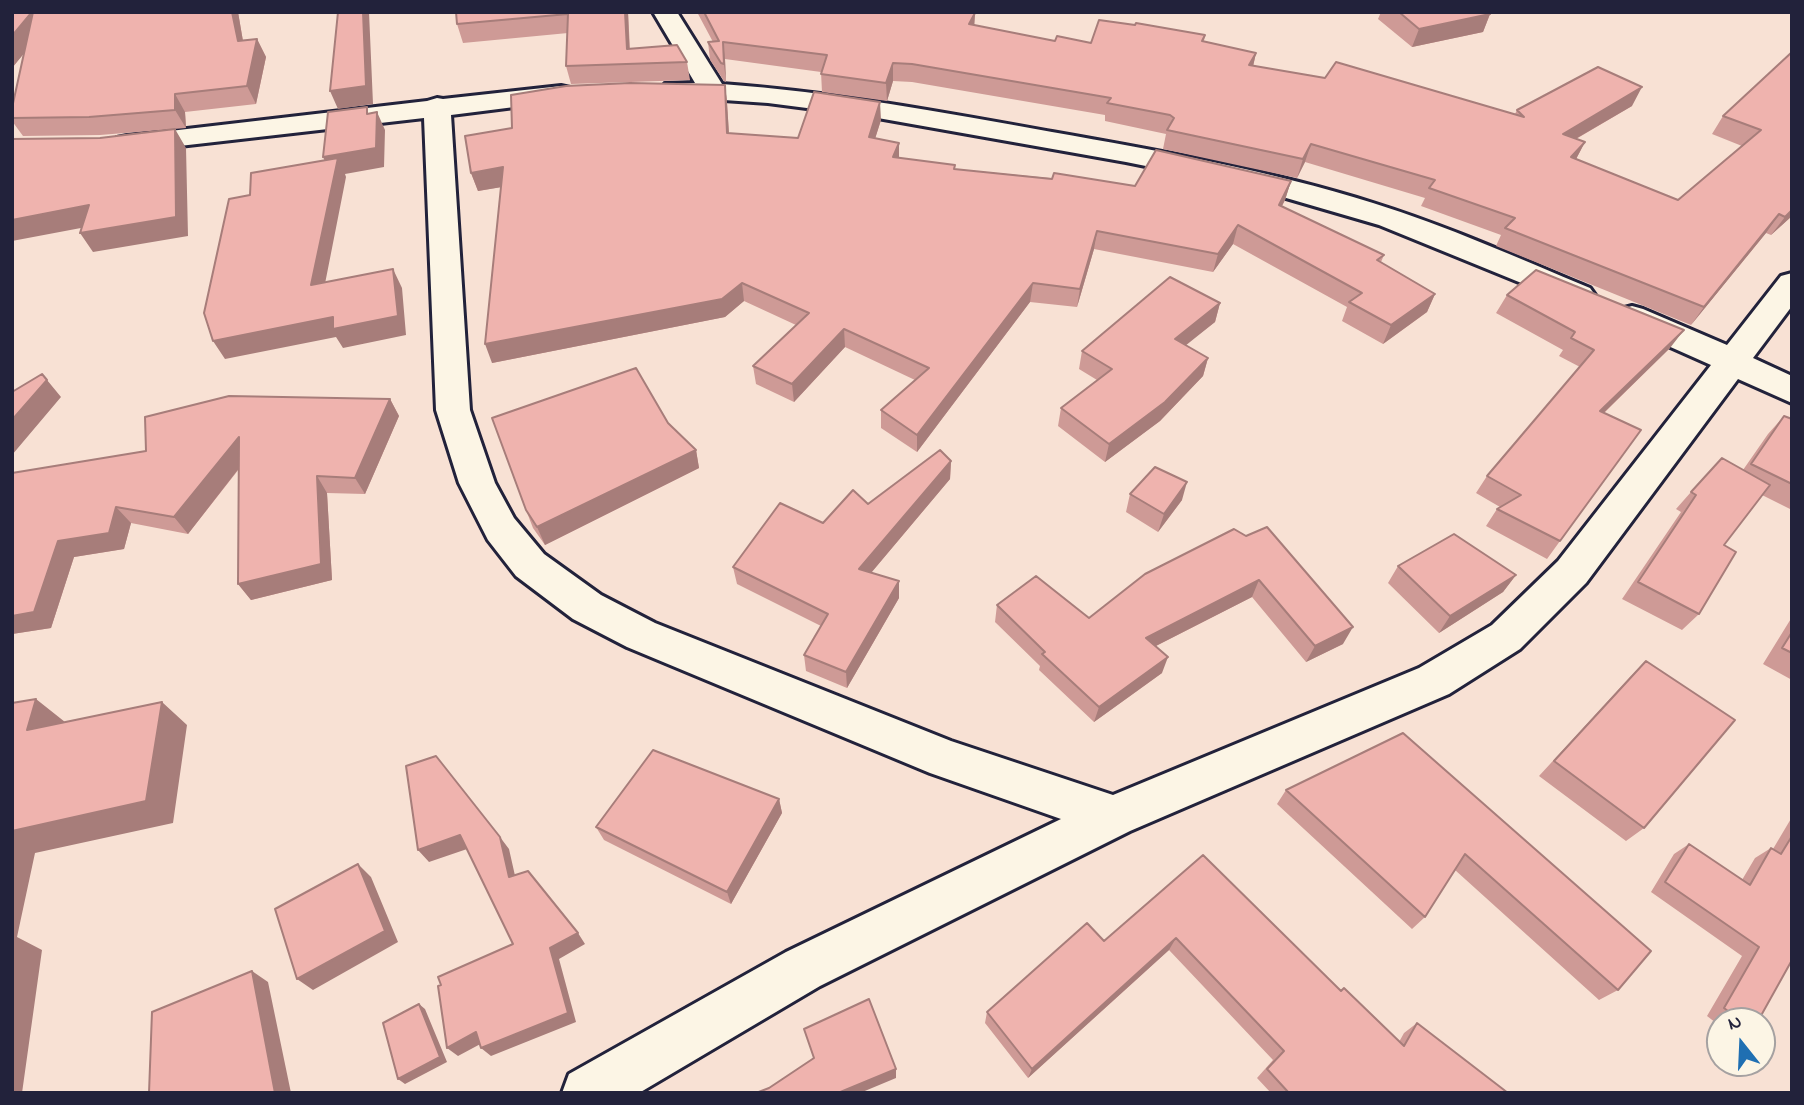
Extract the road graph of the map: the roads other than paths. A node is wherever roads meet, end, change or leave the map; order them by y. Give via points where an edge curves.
1 (665, 12) edge
2 (647, 90) edge
3 (713, 91) junction
4 (583, 93) edge
5 (437, 106) junction
6 (99, 146) edge
7 (1792, 283) edge
8 (1732, 361) junction
9 (1792, 391) edge
10 (1114, 816) junction
11 (588, 1093) edge

1 - 3 street
2 - 3 street
3 - 8 street via 817,100 935,118 1270,184 1364,209
4 - 5 street
5 - 6 street
5 - 10 street via 453,410 477,483 501,529 530,565 587,607 641,635 946,759
7 - 8 street
8 - 9 street
8 - 10 street via 1572,572 1506,637 1434,681
10 - 11 street via 803,969

